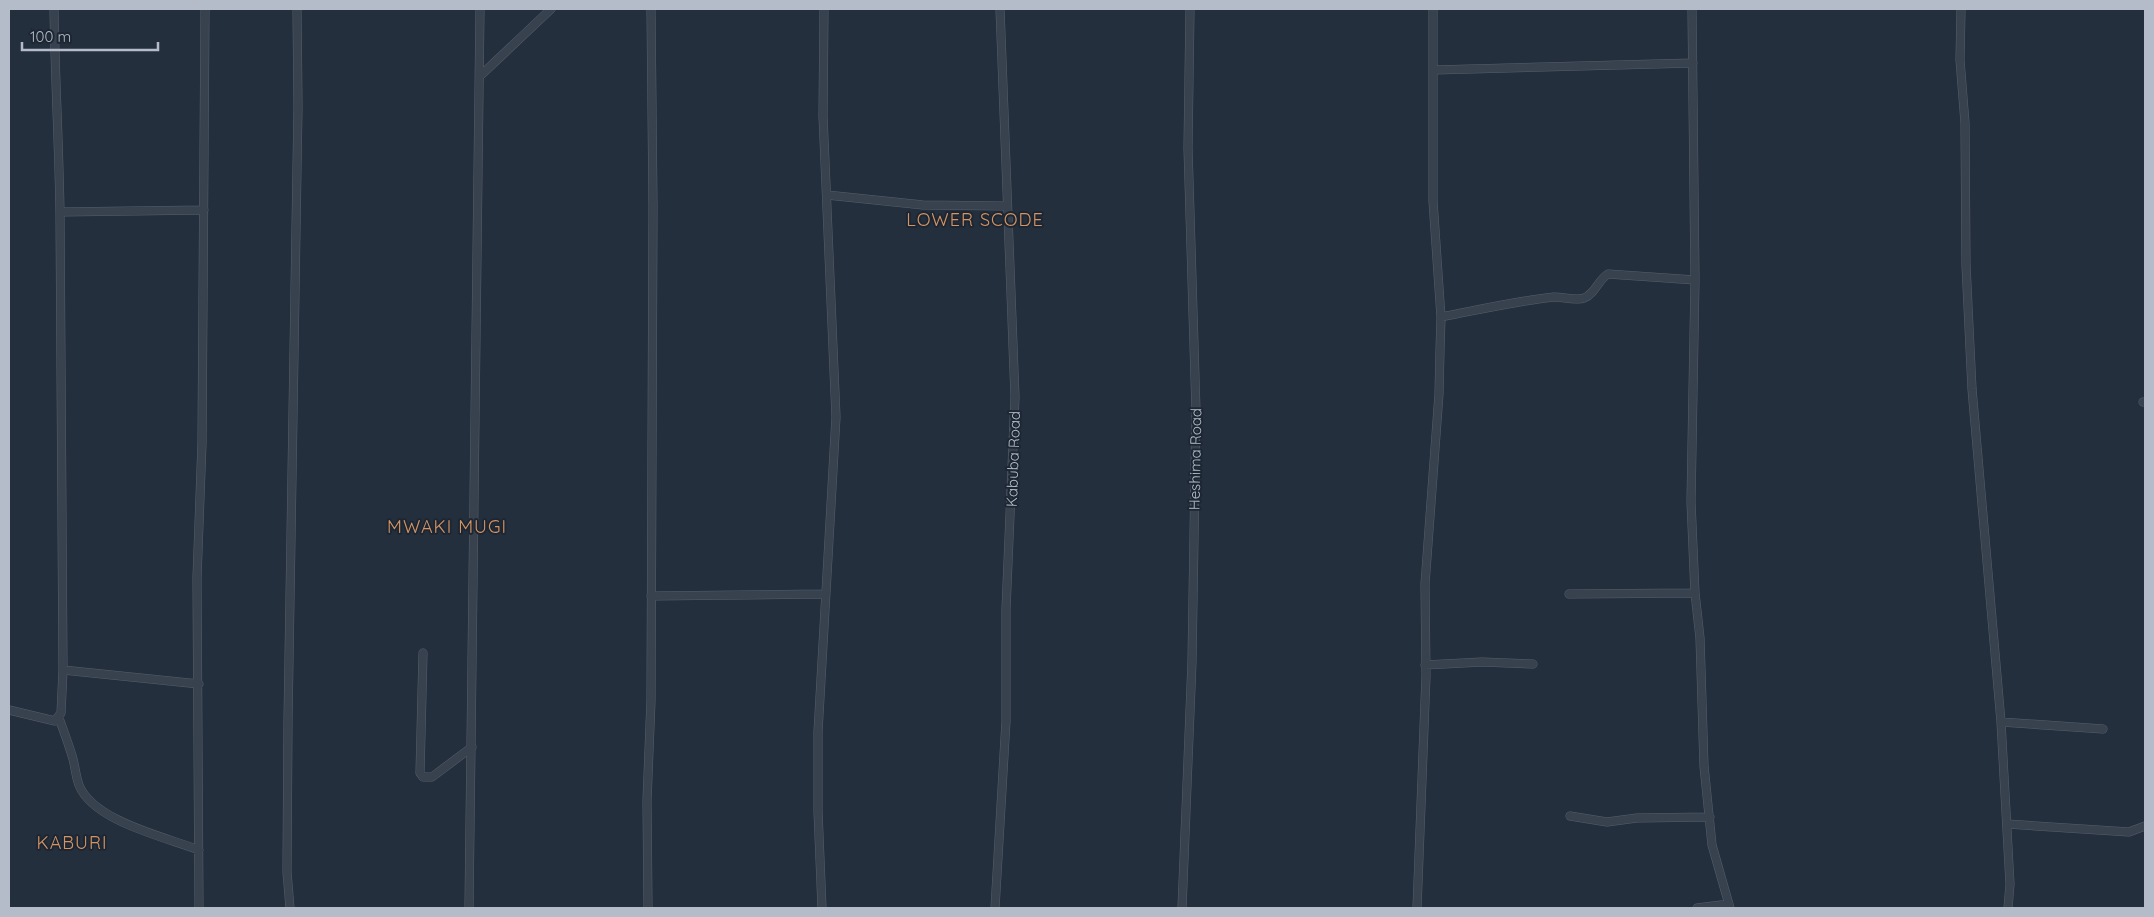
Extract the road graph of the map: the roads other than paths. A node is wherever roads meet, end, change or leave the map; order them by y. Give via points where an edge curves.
1 (54, 9) edge
2 (205, 9) edge
3 (297, 9) edge
4 (480, 9) edge
5 (551, 9) edge
6 (651, 9) edge
7 (824, 9) edge
8 (1000, 9) edge
9 (1190, 9) edge
10 (1433, 9) edge
11 (1692, 9) edge
12 (1961, 9) edge
13 (1693, 63) junction
14 (1434, 70) junction
15 (480, 76) junction
16 (827, 195) junction
17 (1006, 206) junction
18 (204, 210) junction
19 (60, 212) junction
20 (1696, 280) junction
21 (1441, 317) junction
22 (1695, 593) junction
23 (824, 594) junction
24 (1569, 594) dead end
25 (651, 596) junction
26 (422, 653) dead end
27 (1533, 664) dead end
28 (1425, 665) junction
29 (63, 670) junction
30 (199, 684) junction
31 (9, 710) edge
32 (59, 718) junction
33 (2000, 722) junction
34 (2103, 728) dead end
35 (472, 747) junction
36 (1570, 816) dead end
37 (1710, 817) junction
38 (2007, 824) junction
39 (2145, 826) edge
40 (199, 850) junction
41 (1729, 906) edge
42 (199, 908) edge
43 (290, 908) edge
44 (469, 908) edge
45 (648, 908) edge
46 (822, 908) edge
47 (995, 908) edge
48 (1182, 908) edge
49 (1417, 908) edge
50 (1697, 908) edge
51 (2008, 908) edge

1 - 19 street
2 - 18 street
3 - 43 street via 288,721 287,872
4 - 15 street
5 - 15 street
6 - 25 street
7 - 16 street via 823,116
8 - 17 street, Kabuba Road
9 - 48 street, Heshima Road via 1188,148 1196,411 1192,662
10 - 14 street
11 - 13 street
12 - 33 street via 1972,389
13 - 14 street
13 - 20 street
14 - 21 street via 1433,201
15 - 35 street
16 - 17 street via 923,205
16 - 23 street via 836,417
17 - 47 street, Kabuba Road via 1015,397 1006,609 1006,721
18 - 19 street
18 - 30 street via 197,578
19 - 29 street
20 - 21 street via 1608,274 1582,299 1529,300
20 - 22 street via 1691,502
21 - 28 street via 1439,394 1425,584
22 - 24 street
22 - 37 street via 1700,638 1704,766
23 - 25 street
23 - 46 street via 818,771
25 - 45 street
26 - 35 street via 420,773 423,777 432,777
27 - 28 street
28 - 49 street
29 - 30 street
29 - 32 street
30 - 40 street
31 - 32 street via 50,722
32 - 40 street via 74,760 79,786 92,804 107,815
33 - 34 street
33 - 38 street
35 - 44 street
36 - 37 street via 1607,822
37 - 41 street via 1712,845
38 - 39 street via 2129,832
38 - 51 street
40 - 42 street
41 - 50 street

